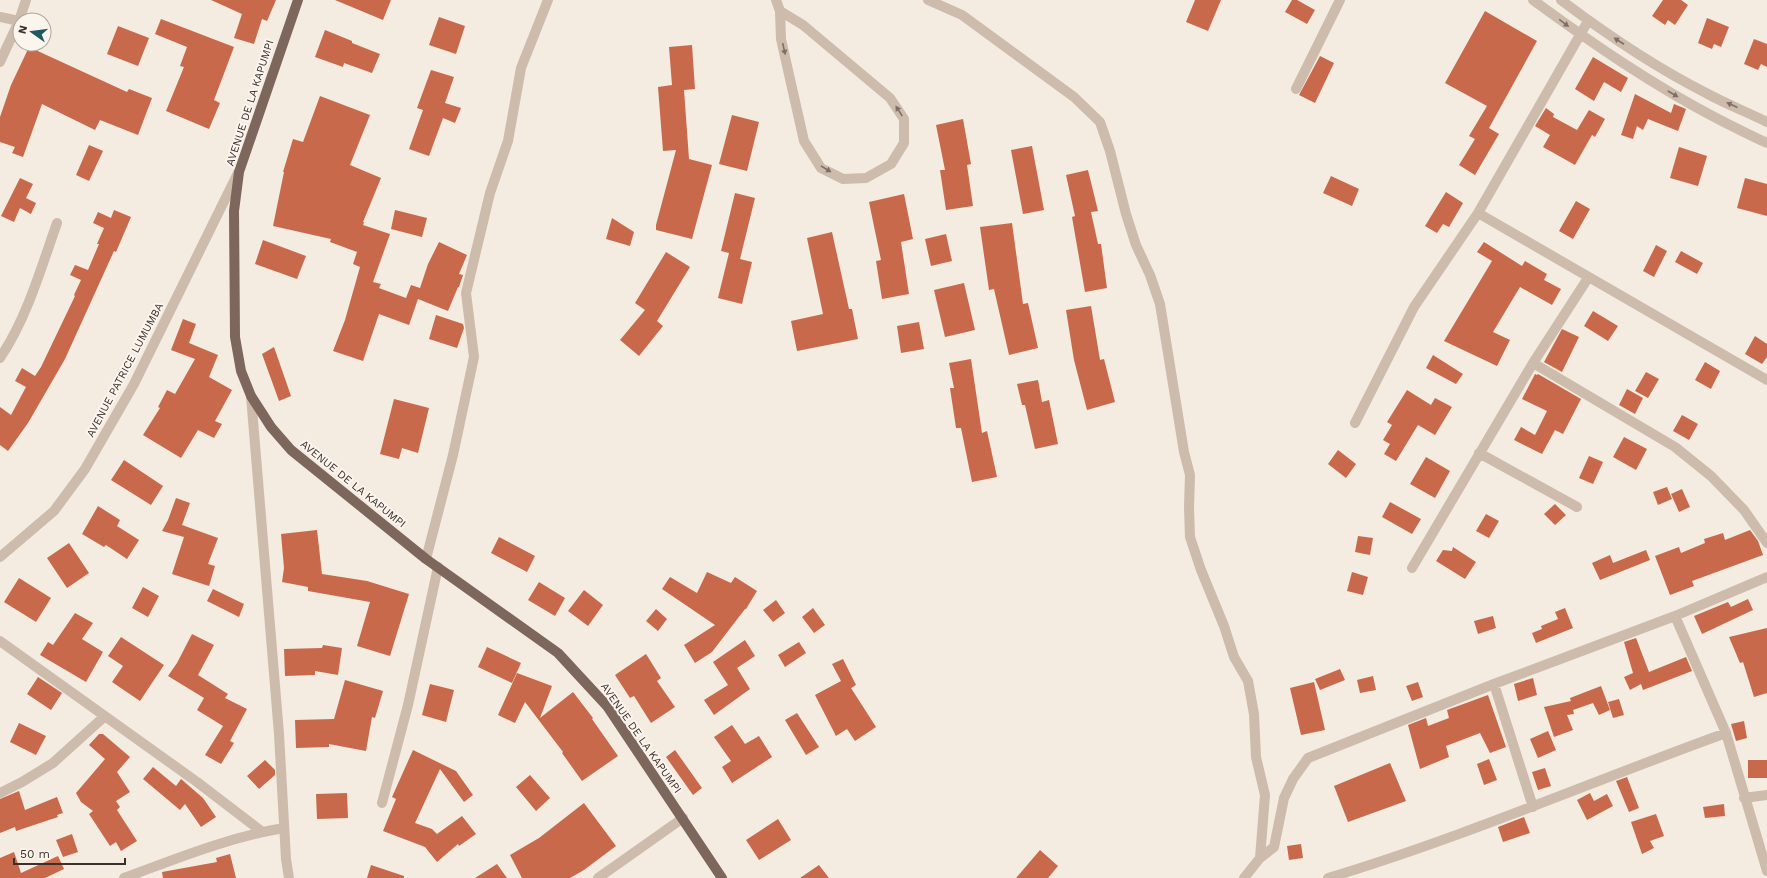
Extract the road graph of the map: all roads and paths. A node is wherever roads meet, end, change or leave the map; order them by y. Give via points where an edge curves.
1 (26, 0) edge
2 (298, 0) edge
3 (548, 0) edge
4 (776, 0) edge
5 (928, 0) edge
6 (1340, 0) edge
7 (1533, 0) edge
8 (1561, 0) edge
9 (780, 11) junction
10 (22, 12) edge
11 (0, 17) edge
12 (12, 20) edge
13 (1588, 20) junction
14 (1579, 34) junction
15 (12, 36) edge
16 (0, 62) edge
17 (1296, 89) dead end
18 (1767, 122) edge
19 (1767, 143) edge
20 (239, 172) junction
21 (1478, 213) junction
22 (57, 223) dead end
23 (1588, 278) junction
24 (0, 358) edge
25 (1533, 363) junction
26 (1767, 380) edge
27 (251, 396) junction
28 (1354, 423) dead end
29 (1479, 453) junction
30 (1578, 507) dead end
31 (1767, 543) edge
32 (0, 557) edge
33 (426, 559) junction
34 (438, 567) junction
35 (1412, 568) dead end
36 (1767, 577) edge
37 (1675, 616) junction
38 (0, 641) edge
39 (1494, 684) junction
40 (105, 716) junction
41 (1726, 733) junction
42 (0, 792) edge
43 (1767, 795) edge
44 (1744, 798) junction
45 (382, 803) dead end
46 (1533, 807) junction
47 (683, 818) junction
48 (284, 828) junction
49 (262, 831) junction
50 (1260, 858) junction
51 (1767, 871) edge
52 (124, 878) edge
53 (289, 878) edge
54 (598, 878) edge
55 (722, 878) edge
56 (1244, 878) edge
57 (1328, 878) edge

1 - 10 street
2 - 20 main road, AVENUE DE LA KAPUMPI
3 - 33 street via 521,68 508,141 490,193 466,293 474,357 453,455
4 - 9 street
5 - 50 street via 962,15 1074,96 1100,122 1126,214 1160,304 1184,452 1190,474 1190,537 1234,657 1248,681 1254,714 1256,757 1265,795
6 - 17 street
7 -> 14 street
8 - 13 street
9 -> 9 street via 781,39 804,141 821,168 843,178 866,178 891,164 904,143 904,119 890,98 803,25
11 - 12 street
13 - 14 street
18 -> 13 street via 1705,93
14 -> 19 street via 1640,75 1699,109
14 - 21 street
15 - 16 street
20 - 27 main road, AVENUE DE LA KAPUMPI via 233,239 236,337 240,371
20 - 32 street, AVENUE PATRICE LUMUMBA via 134,384 85,469 54,510
21 - 23 street
21 - 28 street via 1414,307
22 - 24 street via 36,282 9,345
23 - 25 street
23 - 26 street
25 - 29 street
25 - 31 street via 1675,447 1711,476 1744,510
27 - 33 main road, AVENUE DE LA KAPUMPI via 271,427 291,450
27 - 48 street via 279,734
29 - 30 street
29 - 35 street
33 - 34 main road, AVENUE DE LA KAPUMPI
34 - 45 street via 408,705
34 - 47 main road, AVENUE DE LA KAPUMPI via 558,653 607,706
36 - 37 street
37 - 39 street
37 - 41 street
38 - 40 street
39 - 46 street
39 - 50 street via 1308,758 1293,779 1284,798 1274,847
40 - 42 street via 53,763
40 - 49 street
41 - 44 street
41 - 46 street via 1634,766
43 - 44 street
44 - 51 street
46 - 57 street
47 - 54 street
47 - 55 main road, AVENUE DE LA KAPUMPI
48 - 49 street
48 - 53 street
49 - 52 street via 194,852
50 - 56 street

